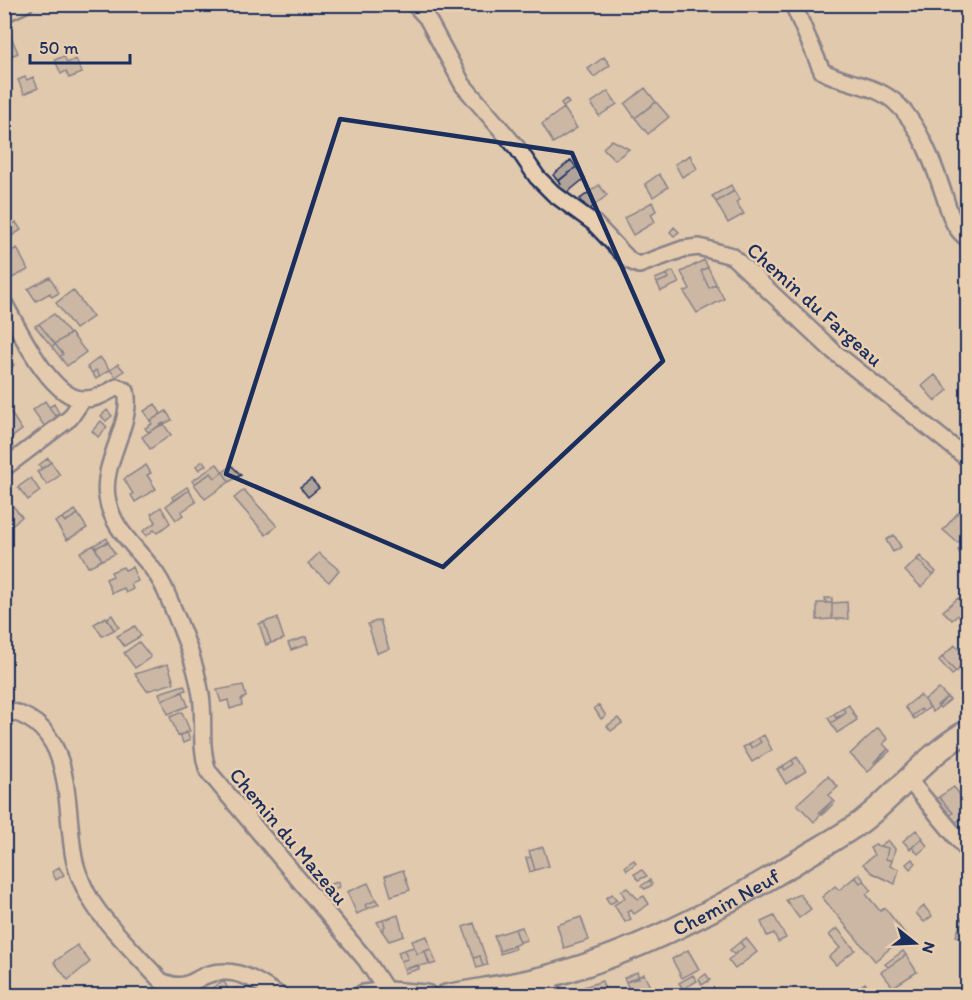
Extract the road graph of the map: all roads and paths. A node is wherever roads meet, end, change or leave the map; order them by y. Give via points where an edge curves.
1 (25, 4) edge
2 (414, 4) edge
3 (793, 4) edge
4 (4, 14) edge
5 (968, 239) edge
6 (4, 303) edge
7 (83, 399) junction
8 (968, 459) edge
9 (4, 468) edge
10 (4, 710) edge
11 (968, 731) edge
12 (908, 779) junction
13 (968, 851) edge
14 (541, 978) junction
15 (388, 993) junction
16 (421, 995) edge
17 (280, 996) edge
18 (364, 996) edge
19 (426, 996) edge
20 (446, 996) edge
21 (556, 996) edge

1 - 4 street
2 - 8 street, Chemin du Fargeau via 427,18 463,85 537,177 594,223 630,261 639,265 699,247 732,256 832,350
3 - 5 street via 822,71 872,88 894,101 916,129 952,222
6 - 7 street via 57,387
7 - 9 street via 70,418
7 - 15 street, Chemin du Mazeau via 101,397 117,387 126,391 123,422 105,481 108,504 117,527 148,562 165,590 196,670 208,771 366,960
10 - 17 street via 32,719 51,741 64,768 75,860 94,905 161,981 186,986 204,975 239,973
11 - 12 main road, Chemin Neuf
12 - 13 street
12 - 14 main road, Chemin Neuf via 862,821 766,880 657,937
14 - 20 main road, Chemin Neuf
14 - 21 street
15 - 16 main road
15 - 18 main road
16 - 19 main road

